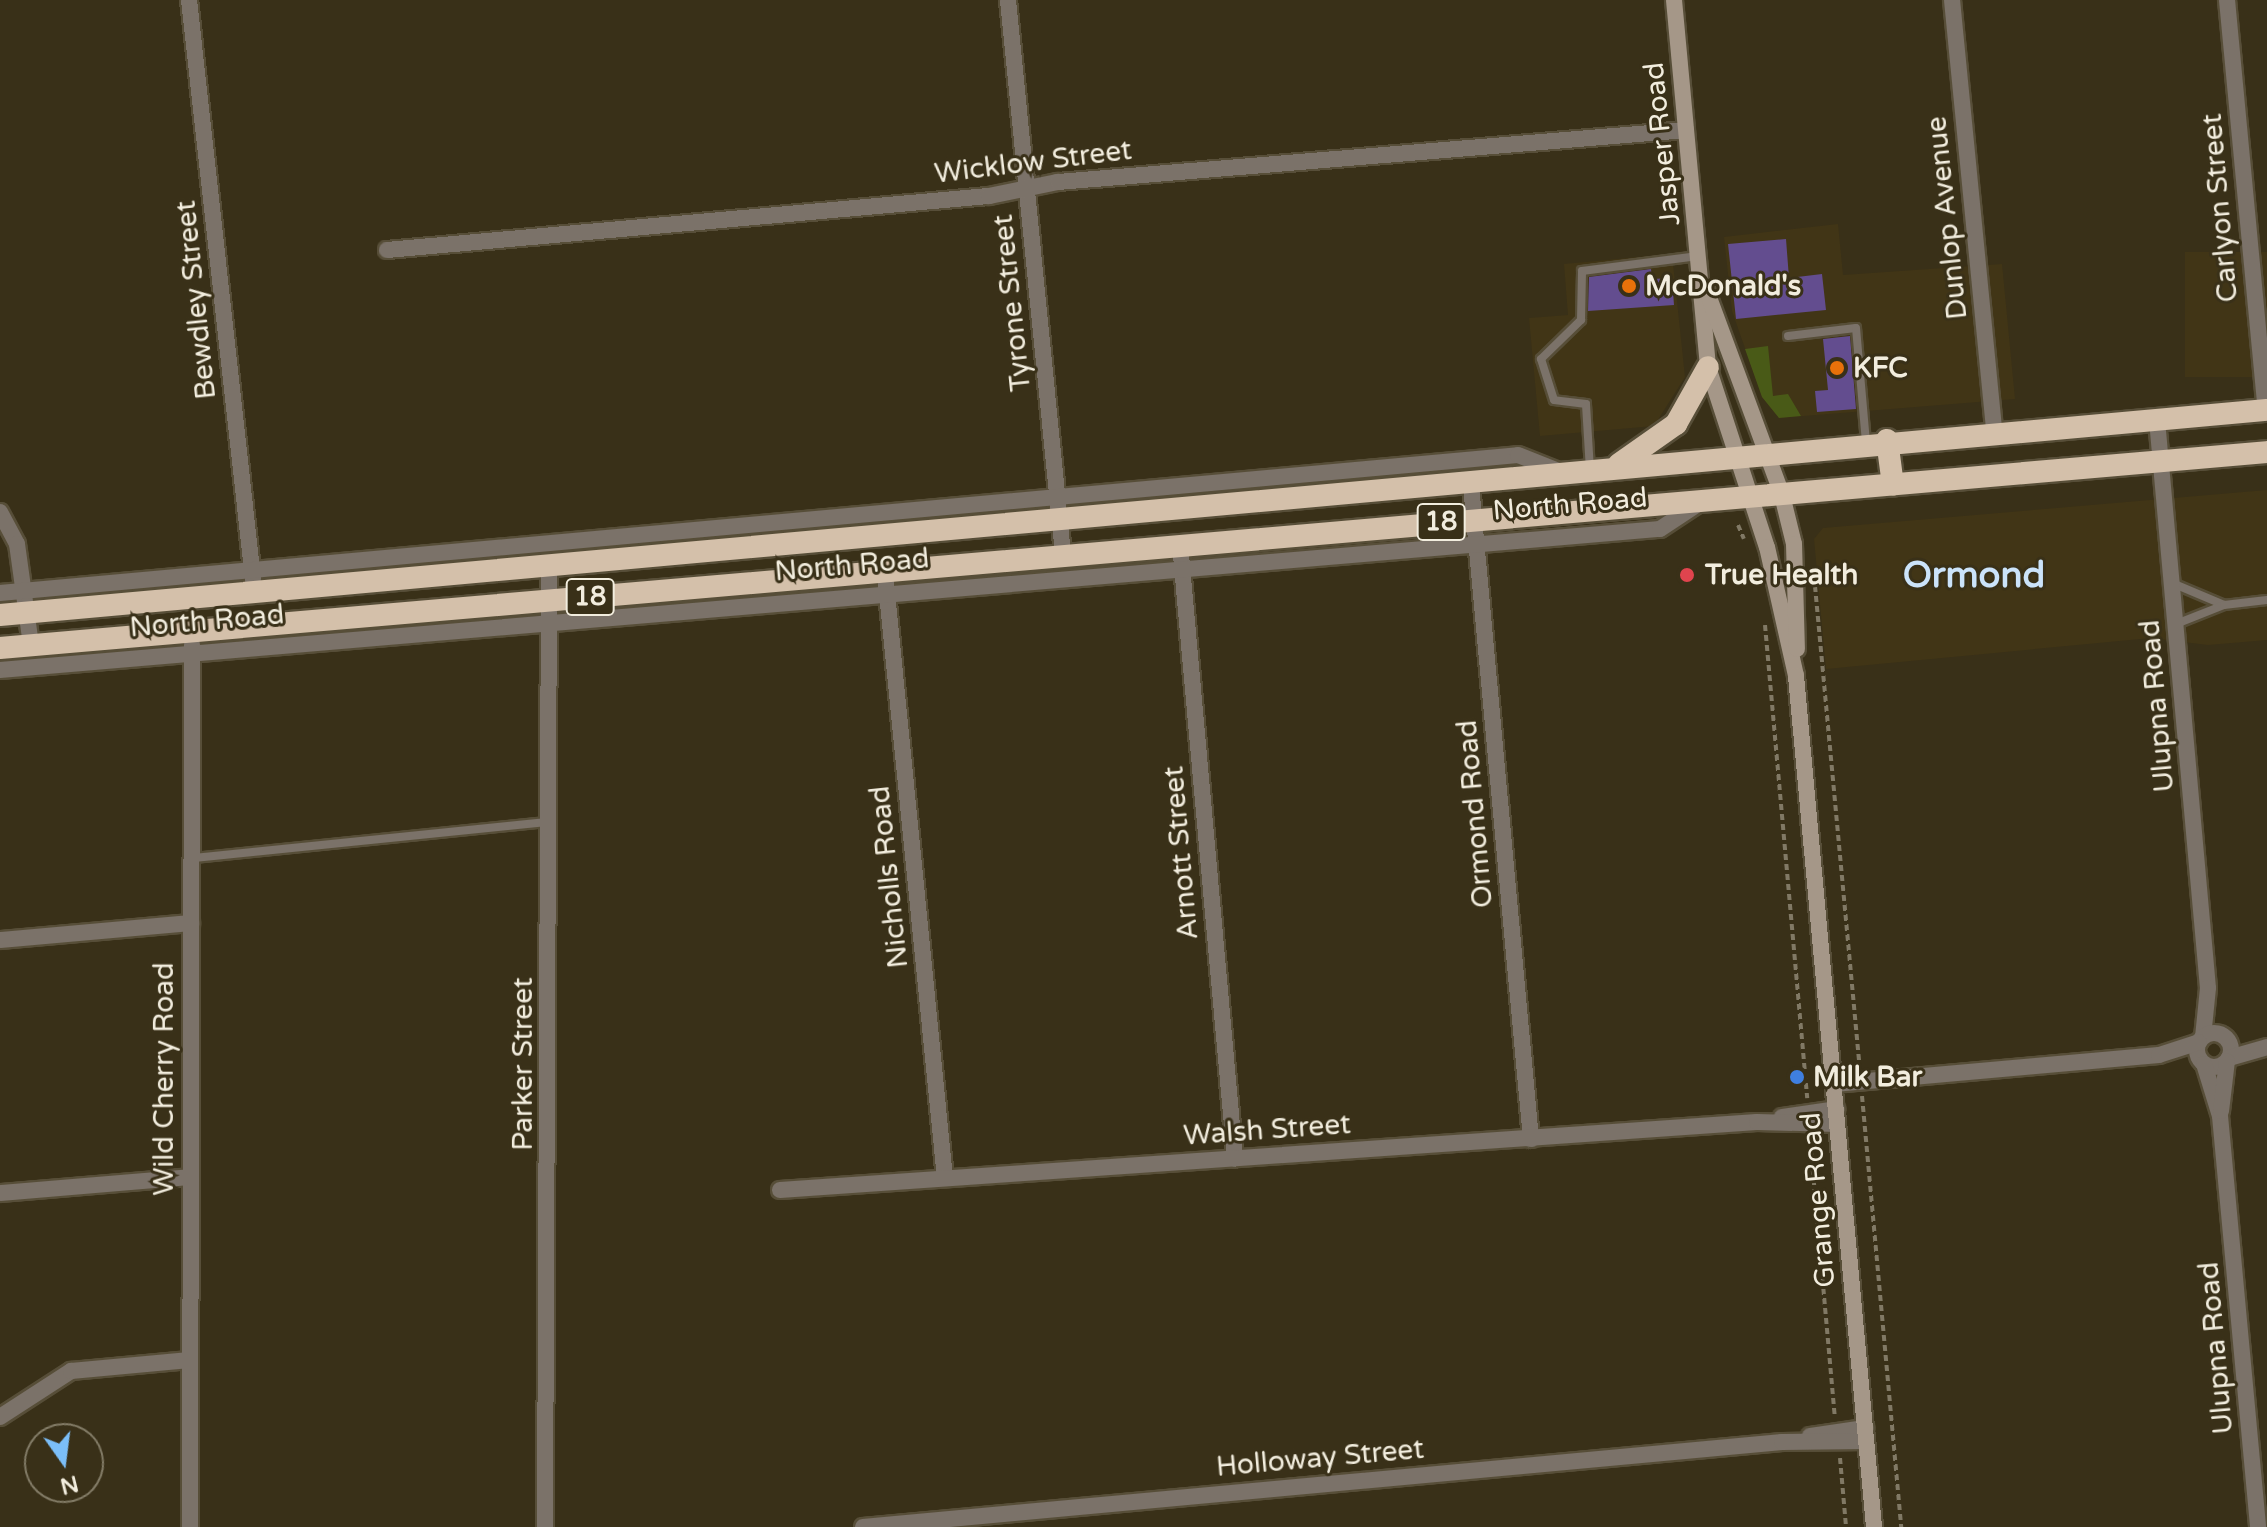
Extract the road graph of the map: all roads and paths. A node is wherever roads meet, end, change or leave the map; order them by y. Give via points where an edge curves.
1 (189, 0) edge
2 (1008, 0) edge
3 (1674, 0) edge
4 (1952, 0) edge
5 (2227, 0) edge
6 (1686, 130) junction
7 (1026, 188) junction
8 (387, 250) dead end
9 (1699, 255) junction
10 (1703, 283) junction
11 (1788, 336) dead end
12 (1708, 367) junction
13 (2266, 410) edge
14 (2157, 420) junction
15 (1994, 431) junction
16 (1876, 441) junction
17 (1765, 452) junction
18 (2267, 452) edge
19 (1735, 455) junction
20 (2161, 461) junction
21 (1616, 469) junction
22 (1580, 474) junction
23 (1471, 485) junction
24 (1893, 485) junction
25 (1782, 495) junction
26 (1750, 497) junction
27 (1702, 501) junction
28 (1058, 510) junction
29 (0, 512) edge
30 (1476, 520) junction
31 (1738, 525) dead end
32 (1477, 542) junction
33 (1747, 547) dead end
34 (1063, 554) junction
35 (1181, 554) junction
36 (549, 567) junction
37 (251, 570) junction
38 (886, 581) junction
39 (1815, 583) dead end
40 (2172, 583) junction
41 (0, 593) edge
42 (254, 594) junction
43 (2267, 600) edge
44 (25, 602) junction
45 (2224, 605) junction
46 (1763, 608) dead end
47 (552, 612) junction
48 (0, 615) edge
49 (2176, 624) junction
50 (192, 641) junction
51 (31, 645) junction
52 (0, 648) edge
53 (0, 670) edge
54 (1796, 676) junction
55 (550, 822) junction
56 (193, 858) junction
57 (191, 923) junction
58 (0, 940) edge
59 (2208, 988) junction
60 (2201, 1040) junction
61 (2267, 1046) edge
62 (2227, 1049) junction
63 (2159, 1055) junction
64 (2202, 1063) junction
65 (1860, 1082) junction
66 (1834, 1084) junction
67 (2220, 1116) junction
68 (1837, 1117) junction
69 (1809, 1118) junction
70 (1531, 1139) junction
71 (1235, 1159) junction
72 (190, 1177) junction
73 (945, 1178) junction
74 (780, 1190) dead end
75 (0, 1193) edge
76 (189, 1360) junction
77 (0, 1417) edge
78 (1865, 1434) junction
79 (1838, 1436) junction
80 (190, 1527) edge
81 (545, 1527) edge
82 (863, 1527) edge
83 (1846, 1527) edge
84 (1874, 1527) edge
85 (1901, 1527) edge
86 (2258, 1527) edge

1 - 37 street, Bewdley Street
2 - 7 street, Tyrone Street
3 - 6 main road, Jasper Road
4 - 15 street, Dunlop Avenue
5 - 13 street, Carlyon Street
6 - 7 street, Wicklow Street
6 - 9 main road, Jasper Road
7 - 8 street, Wicklow Street
7 - 28 street, Tyrone Street
9 - 10 main road, Jasper Road
9 - 22 lane via 1582,271 1581,320 1541,359 1546,387 1557,403 1586,404
10 - 12 main road, Jasper Road
10 - 17 main road, Jasper Road
11 - 16 lane via 1856,328
12 - 19 main road, Jasper Road
12 - 21 highway via 1676,424
13 - 14 highway, North Road / 18
14 - 15 highway, North Road / 18
14 - 20 street, Ulupna Road
15 - 16 highway, North Road / 18
16 - 17 highway, North Road / 18
16 - 24 highway
17 - 19 highway, North Road / 18
17 - 25 main road, Jasper Road
18 - 20 highway, North Road / 18
19 - 21 highway, North Road / 18
19 - 26 main road, Grange Road
20 - 24 highway, North Road / 18
20 - 40 street, Ulupna Road
21 - 22 highway, North Road / 18
22 - 23 highway, North Road / 18
22 - 28 street, North Road via 1518,455
23 - 28 highway, North Road / 18
23 - 30 street, Ormond Road
24 - 25 highway, North Road / 18
25 - 26 highway, North Road / 18
25 - 54 main road, Grange Road via 1794,544
26 - 27 highway, North Road / 18
26 - 54 main road, Grange Road
27 - 30 highway, North Road / 18
27 - 32 street, North Road via 1660,529
28 - 34 street, Tyrone Street
28 - 36 highway, North Road / 18
28 - 37 street, North Road
29 - 44 street via 16,536
30 - 32 street, Ormond Road
30 - 35 highway, North Road / 18
31 - 33 path
32 - 35 street, North Road
32 - 70 street, Ormond Road
34 - 35 highway, North Road / 18
34 - 38 highway, North Road / 18
35 - 38 street, North Road
35 - 71 street, Arnott Street
36 - 42 highway, North Road / 18
36 - 47 street, Parker Street
37 - 42 street, Bewdley Street
37 - 44 street, North Road
38 - 47 highway, North Road / 18
38 - 73 street, Nicholls Road
39 - 65 path
40 - 45 lane
40 - 49 street, Ulupna Road
41 - 44 street, North Road
42 - 44 highway, North Road / 18
43 - 45 lane
44 - 48 highway, North Road / 18
44 - 51 street
45 - 49 lane
46 - 69 path
47 - 50 highway, North Road / 18
47 - 55 street, Parker Street
49 - 59 street, Ulupna Road
50 - 51 highway, North Road / 18
50 - 53 street, North Road
50 - 56 street, Wild Cherry Road
51 - 52 highway, North Road / 18
54 - 66 main road, Grange Road
55 - 56 lane
55 - 81 street, Parker Street
56 - 57 street, Wild Cherry Road
57 - 58 street
57 - 72 street, Wild Cherry Road
59 - 60 street, Ulupna Road
59 - 62 street, Ulupna Road
60 - 62 street
60 - 63 street
60 - 64 street, Ulupna Road
61 - 62 street
62 - 64 street
62 - 67 street, Ulupna Road
63 - 64 street
63 - 65 street
64 - 67 street, Ulupna Road
65 - 66 street
65 - 85 path
66 - 68 main road, Grange Road
67 - 86 street, Ulupna Road
68 - 69 street, Walsh Street
68 - 78 main road, Grange Road
69 - 70 street, Walsh Street
69 - 79 path
70 - 71 street, Walsh Street
71 - 73 street, Walsh Street
72 - 75 street
72 - 76 street, Wild Cherry Road
73 - 74 street, Walsh Street
76 - 77 street via 71,1371
76 - 80 street, Wild Cherry Road
78 - 79 street, Holloway Street
78 - 84 main road, Grange Road
79 - 82 street, Holloway Street
79 - 83 path

